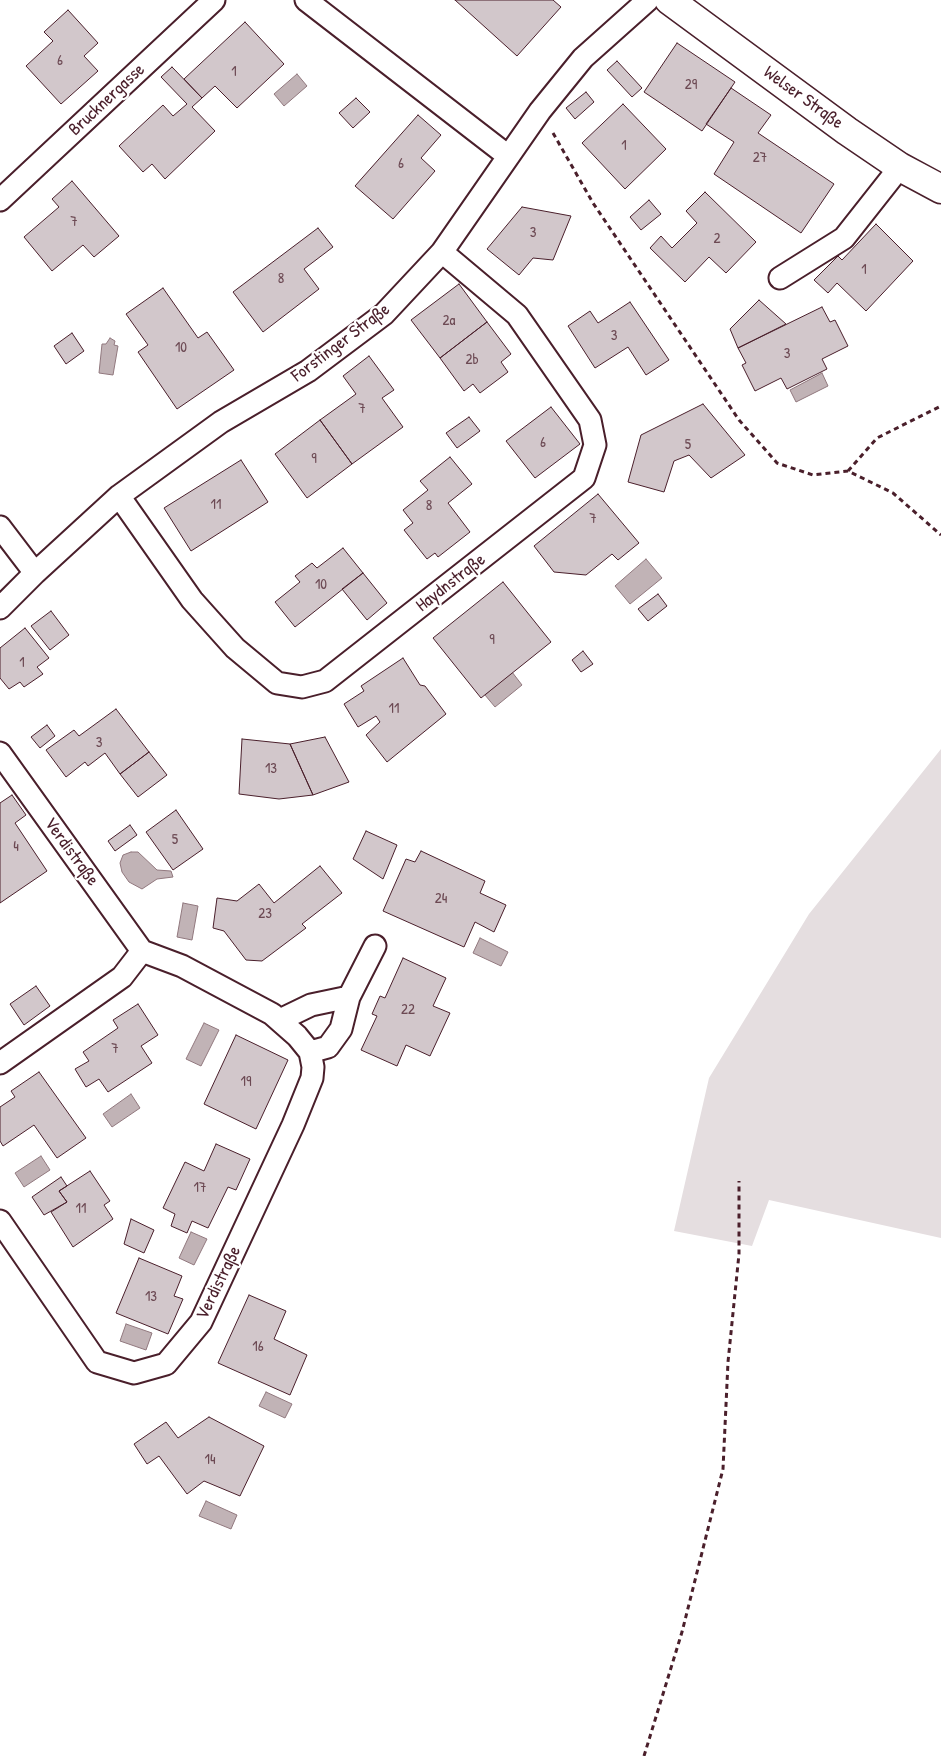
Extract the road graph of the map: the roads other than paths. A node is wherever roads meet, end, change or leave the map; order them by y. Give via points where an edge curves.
1 (214, 0) edge
2 (306, 0) edge
3 (648, 0) edge
4 (669, 0) edge
5 (508, 156) junction
6 (900, 167) junction
7 (941, 189) edge
8 (0, 200) edge
9 (442, 252) junction
10 (780, 278) dead end
11 (118, 496) junction
12 (0, 527) edge
13 (34, 573) junction
14 (0, 608) edge
15 (0, 753) edge
16 (375, 946) dead end
17 (142, 951) junction
18 (349, 997) junction
19 (280, 1020) junction
20 (310, 1052) junction
21 (0, 1063) edge
22 (0, 1221) edge

1 - 8 street, Brucknergasse
2 - 5 street
3 - 5 street, Forstinger Straße via 583,58
4 - 6 main road, Welser Straße
5 - 9 street, Forstinger Straße
6 - 7 main road, Welser Straße
6 - 10 street via 844,238
9 - 11 street, Forstinger Straße via 377,320 308,371 221,422
9 - 11 street, Haydnstraße via 517,315 590,420 595,445 584,478 325,682 302,687 277,683 234,648 192,600
11 - 13 street, Forstinger Straße
12 - 13 street
13 - 14 street, Forstinger Straße
15 - 17 street, Verdistraße
16 - 18 street
17 - 19 street via 182,966
17 - 21 street via 122,977
18 - 19 street via 311,1005
18 - 20 street via 341,1029 328,1047
19 - 20 street
20 - 22 street, Verdistraße via 312,1078 293,1126 201,1322 166,1364 134,1373 97,1362

